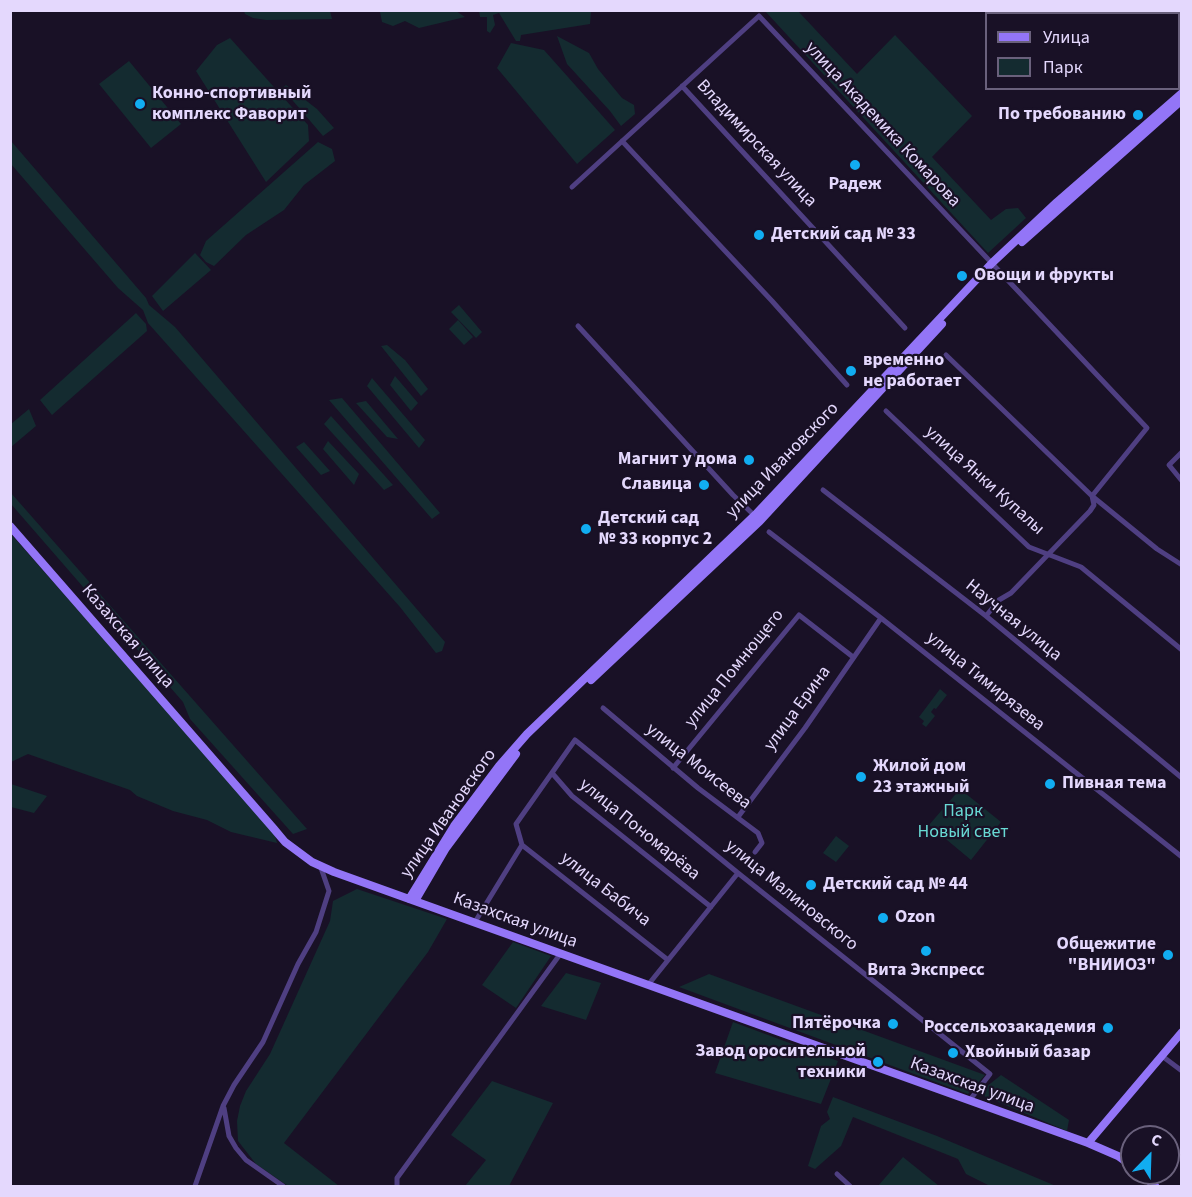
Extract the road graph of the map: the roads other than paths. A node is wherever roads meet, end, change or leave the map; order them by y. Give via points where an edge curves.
1 (682, 86) junction
2 (1182, 93) edge
3 (1182, 100) edge
4 (622, 141) junction
5 (573, 187) dead end
6 (994, 264) junction
7 (578, 326) dead end
8 (905, 328) dead end
9 (946, 355) dead end
10 (847, 385) dead end
11 (886, 411) dead end
12 (1182, 452) edge
13 (1182, 481) edge
14 (823, 490) dead end
15 (1092, 496) junction
16 (757, 518) junction
17 (10, 526) edge
18 (769, 532) dead end
19 (1049, 555) junction
20 (1182, 565) edge
21 (986, 616) junction
22 (881, 618) junction
23 (1182, 650) edge
24 (853, 657) junction
25 (603, 708) dead end
26 (673, 768) junction
27 (552, 772) junction
28 (1182, 778) edge
29 (738, 817) junction
30 (522, 845) junction
31 (755, 852) dead end
32 (1182, 857) edge
33 (321, 867) junction
34 (738, 873) junction
35 (412, 900) junction
36 (711, 907) junction
37 (475, 922) junction
38 (561, 953) junction
39 (668, 960) junction
40 (648, 985) junction
41 (1182, 1032) edge
42 (1162, 1056) junction
43 (1182, 1071) edge
44 (969, 1101) junction
45 (223, 1106) junction
46 (1088, 1143) junction
47 (1120, 1157) edge
48 (837, 1174) dead end
49 (195, 1186) edge
50 (283, 1186) edge
51 (397, 1186) edge
52 (850, 1186) edge

1 - 4 street
1 - 6 street, улица Академика Комарова via 759,16
1 - 8 street, Владимирская улица
2 - 6 street, улица Ивановского via 1057,202
3 - 6 street, улица Ивановского
4 - 5 street
4 - 10 street
6 - 15 street, улица Академика Комарова via 1147,428
6 - 16 street, улица Ивановского
7 - 16 street
9 - 15 street
11 - 19 street, улица Янки Купалы via 1029,547
12 - 13 street via 1170,465
14 - 21 street, Научная улица
15 - 19 street via 1094,505 1090,511
15 - 20 street
16 - 35 street, улица Ивановского via 499,766 454,826
17 - 33 street, Казахская улица via 285,842
18 - 22 street, улица Тимирязева
19 - 21 street
19 - 23 street, улица Янки Купалы via 1081,567
21 - 28 street, Научная улица
22 - 24 street, улица Ерина
22 - 32 street, улица Тимирязева
24 - 26 street, улица Помнющего via 799,615
24 - 29 street, улица Ерина
25 - 26 street, улица Моисеева
26 - 29 street, улица Моисеева
27 - 30 street via 516,824
27 - 34 street, улица Малиновского via 575,740
27 - 36 street, улица Пономарёва via 572,796
29 - 31 street, улица Моисеева via 762,838
30 - 37 street
30 - 39 street, улица Бабича
33 - 35 street, Казахская улица
33 - 45 street via 329,891 316,932 263,1042
34 - 36 street
34 - 44 street, улица Малиновского via 990,1074
35 - 37 street, Казахская улица
36 - 39 street
37 - 38 street, Казахская улица
38 - 40 street, Казахская улица
38 - 51 street via 397,1178
39 - 40 street
40 - 44 street, Казахская улица
41 - 42 street
42 - 43 street
42 - 46 street
44 - 46 street, Казахская улица
45 - 49 street
45 - 50 street via 229,1136 236,1148 246,1160
46 - 47 street, Казахская улица
48 - 52 street

